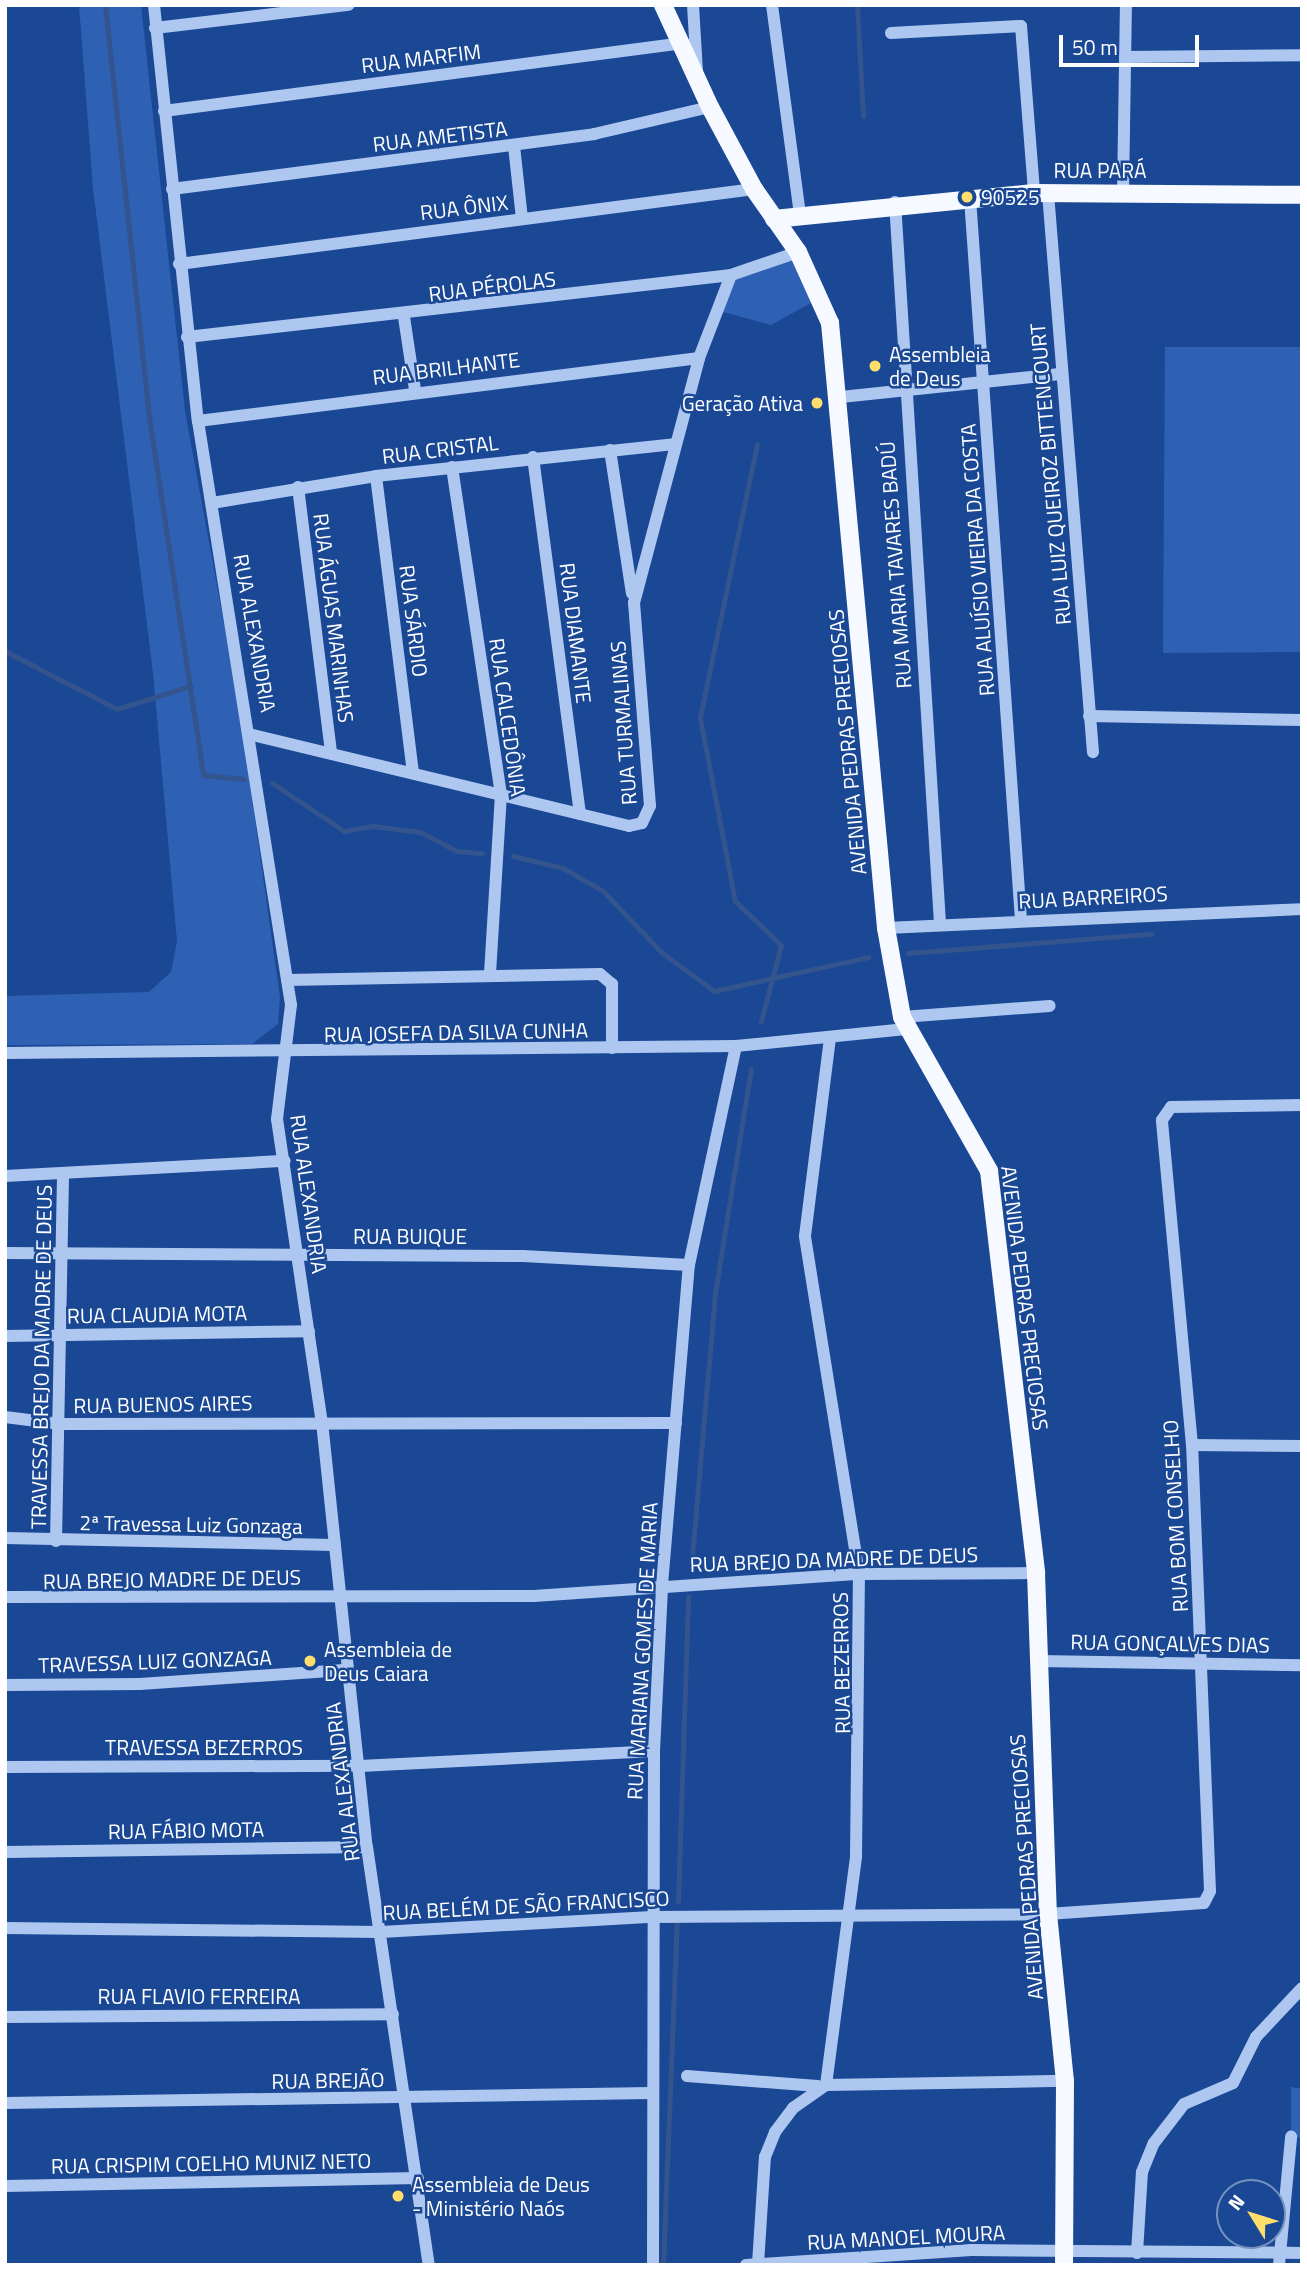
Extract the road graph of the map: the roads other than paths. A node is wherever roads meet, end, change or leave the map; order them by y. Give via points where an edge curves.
1 (153, 5) edge
2 (349, 5) edge
3 (663, 5) edge
4 (693, 5) edge
5 (772, 5) edge
6 (1126, 5) edge
7 (155, 28) junction
8 (891, 33) dead end
9 (684, 43) junction
10 (1302, 55) edge
11 (1125, 57) junction
12 (697, 76) junction
13 (710, 107) junction
14 (164, 111) junction
15 (514, 146) junction
16 (172, 189) junction
17 (754, 189) junction
18 (1123, 192) junction
19 (1041, 193) junction
20 (1302, 195) edge
21 (970, 198) junction
22 (895, 202) junction
23 (800, 215) junction
24 (523, 219) junction
25 (774, 219) junction
26 (798, 252) junction
27 (179, 264) junction
28 (732, 275) junction
29 (404, 317) junction
30 (187, 337) junction
31 (699, 358) junction
32 (1060, 374) junction
33 (983, 381) junction
34 (415, 390) junction
35 (903, 392) junction
36 (841, 397) junction
37 (198, 421) junction
38 (674, 444) junction
39 (610, 450) junction
40 (533, 457) junction
41 (452, 467) junction
42 (376, 477) junction
43 (298, 487) junction
44 (212, 503) junction
45 (634, 603) junction
46 (1088, 716) junction
47 (1302, 720) edge
48 (253, 735) junction
49 (1093, 752) dead end
50 (331, 753) junction
51 (414, 771) junction
52 (501, 794) junction
53 (580, 814) junction
54 (1302, 909) edge
55 (1021, 920) junction
56 (940, 924) junction
57 (886, 928) junction
58 (490, 974) junction
59 (287, 980) junction
60 (1050, 1006) dead end
61 (904, 1023) junction
62 (830, 1038) junction
63 (736, 1046) junction
64 (612, 1048) junction
65 (5, 1053) edge
66 (285, 1055) junction
67 (1302, 1105) edge
68 (285, 1161) junction
69 (63, 1174) junction
70 (5, 1176) edge
71 (64, 1251) junction
72 (5, 1252) edge
73 (299, 1255) junction
74 (689, 1265) junction
75 (309, 1331) junction
76 (5, 1336) edge
77 (62, 1336) junction
78 (5, 1417) edge
79 (322, 1422) junction
80 (676, 1423) junction
81 (61, 1424) junction
82 (1192, 1445) junction
83 (1302, 1446) edge
84 (5, 1538) edge
85 (56, 1541) junction
86 (335, 1545) junction
87 (1036, 1573) junction
88 (859, 1574) junction
89 (662, 1585) junction
90 (340, 1595) junction
91 (5, 1597) edge
92 (1202, 1660) junction
93 (1038, 1661) junction
94 (1302, 1665) edge
95 (348, 1670) junction
96 (5, 1685) edge
97 (654, 1751) junction
98 (360, 1766) junction
99 (5, 1767) edge
100 (367, 1847) junction
101 (5, 1852) edge
102 (1199, 1906) joint
103 (849, 1913) junction
104 (1048, 1914) junction
105 (652, 1917) junction
106 (5, 1928) edge
107 (381, 1932) junction
108 (1302, 1987) edge
109 (393, 2014) junction
110 (5, 2017) edge
111 (687, 2076) dead end
112 (1065, 2081) junction
113 (822, 2085) junction
114 (651, 2093) junction
115 (405, 2098) junction
116 (5, 2103) edge
117 (1291, 2137) dead end
118 (418, 2178) junction
119 (5, 2186) edge
120 (1137, 2253) junction
121 (1302, 2253) edge
122 (1279, 2259) edge
123 (1066, 2260) edge
124 (758, 2264) edge
125 (429, 2265) edge
126 (653, 2265) edge
127 (746, 2265) edge

1 - 7 street, RUA ALEXANDRIA
2 - 7 street
3 - 9 main road, AVENIDA PEDRAS PRECIOSAS
4 - 12 street
5 - 23 street
6 - 11 street
7 - 14 street, RUA ALEXANDRIA
8 - 19 street, RUA LUIZ QUEIROZ BITTENCOURT via 1020,26
9 - 12 main road, AVENIDA PEDRAS PRECIOSAS
9 - 14 street, RUA MARFIM
10 - 11 street
11 - 18 street
12 - 13 main road, AVENIDA PEDRAS PRECIOSAS
13 - 15 street, RUA AMETISTA
13 - 17 main road, AVENIDA PEDRAS PRECIOSAS
14 - 16 street, RUA ALEXANDRIA
15 - 16 street, RUA AMETISTA
15 - 24 street
16 - 27 street, RUA ALEXANDRIA
17 - 24 street, RUA ÔNIX
17 - 25 main road, AVENIDA PEDRAS PRECIOSAS
18 - 19 main road, RUA PARÁ
18 - 20 main road, RUA PARÁ
19 - 21 main road, RUA PARÁ
19 - 32 street, RUA LUIZ QUEIROZ BITTENCOURT
21 - 22 main road, RUA PARÁ
21 - 33 street, RUA ALUÍSIO VIEIRA DA COSTA
22 - 23 main road, RUA PARÁ
22 - 35 street, RUA MARIA TAVARES BADÚ
23 - 25 main road, RUA PARÁ
24 - 27 street, RUA ÔNIX
25 - 26 main road, AVENIDA PEDRAS PRECIOSAS
26 - 28 street, RUA PÉROLAS
26 - 36 main road, AVENIDA PEDRAS PRECIOSAS via 830,323
27 - 30 street, RUA ALEXANDRIA
28 - 29 street, RUA PÉROLAS
28 - 31 street, RUA TURMALINAS
29 - 30 street, RUA PÉROLAS
29 - 34 street
30 - 37 street, RUA ALEXANDRIA
31 - 34 street, RUA BRILHANTE
31 - 38 street, RUA TURMALINAS
32 - 33 street
32 - 46 street, RUA LUIZ QUEIROZ BITTENCOURT
33 - 35 street
33 - 55 street, RUA ALUÍSIO VIEIRA DA COSTA
34 - 37 street, RUA BRILHANTE
35 - 36 street
35 - 56 street, RUA MARIA TAVARES BADÚ
36 - 57 main road, AVENIDA PEDRAS PRECIOSAS
37 - 44 street, RUA ALEXANDRIA
38 - 39 street, RUA CRISTAL
38 - 45 street, RUA TURMALINAS
39 - 40 street, RUA CRISTAL
39 - 45 street
40 - 41 street, RUA CRISTAL
40 - 53 street, RUA DIAMANTE
41 - 42 street, RUA CRISTAL
41 - 52 street, RUA CALCEDÔNIA
42 - 43 street, RUA CRISTAL
42 - 51 street, RUA SÁRDIO
43 - 44 street, RUA CRISTAL
43 - 50 street, RUA ÁGUAS MARINHAS
44 - 48 street, RUA ALEXANDRIA
45 - 53 street, RUA TURMALINAS via 650,806 636,826
46 - 47 street
46 - 49 street, RUA LUIZ QUEIROZ BITTENCOURT
48 - 50 street, RUA TURMALINAS
48 - 59 street, RUA ALEXANDRIA
50 - 51 street, RUA TURMALINAS
51 - 52 street, RUA TURMALINAS
52 - 53 street, RUA TURMALINAS
52 - 58 street, RUA CALCEDÔNIA
54 - 55 street, RUA BARREIROS
55 - 56 street, RUA BARREIROS
56 - 57 street, RUA BARREIROS
57 - 61 main road, AVENIDA PEDRAS PRECIOSAS
58 - 59 street
58 - 64 street via 605,976 612,984
59 - 66 street, RUA ALEXANDRIA
60 - 61 street, RUA JOSEFA DA SILVA CUNHA
61 - 62 street, RUA JOSEFA DA SILVA CUNHA
61 - 87 main road, AVENIDA PEDRAS PRECIOSAS via 989,1171
62 - 63 street, RUA JOSEFA DA SILVA CUNHA
62 - 88 street, RUA BEZERROS via 805,1236
63 - 64 street, RUA JOSEFA DA SILVA CUNHA
63 - 74 street, RUA MARIANA GOMES DE MARIA
64 - 66 street, RUA JOSEFA DA SILVA CUNHA
65 - 66 street, RUA JOSEFA DA SILVA CUNHA
66 - 68 street, RUA ALEXANDRIA via 277,1093
67 - 82 street, RUA BOM CONSELHO via 1171,1107 1162,1120
68 - 69 street
68 - 73 street, RUA ALEXANDRIA
69 - 70 street
69 - 71 street, TRAVESSA BREJO DA MADRE DE DEUS
71 - 72 street, RUA BUIQUE
71 - 73 street, RUA BUIQUE
71 - 77 street, TRAVESSA BREJO DA MADRE DE DEUS
73 - 74 street, RUA BUIQUE via 600,1257
73 - 75 street, RUA ALEXANDRIA
74 - 80 street, RUA MARIANA GOMES DE MARIA
75 - 77 street, RUA CLAUDIA MOTA
75 - 79 street, RUA ALEXANDRIA
76 - 77 street, RUA CLAUDIA MOTA
77 - 81 street, TRAVESSA BREJO DA MADRE DE DEUS
78 - 81 street, RUA BUENOS AIRES
79 - 80 street, RUA BUENOS AIRES
79 - 81 street, RUA BUENOS AIRES
79 - 86 street, RUA ALEXANDRIA
80 - 89 street, RUA MARIANA GOMES DE MARIA
81 - 85 street, TRAVESSA BREJO DA MADRE DE DEUS
82 - 83 street
82 - 92 street, RUA BOM CONSELHO
84 - 85 street, 2ª Travessa Luiz Gonzaga
85 - 86 street, 2ª Travessa Luiz Gonzaga
86 - 90 street, RUA ALEXANDRIA
87 - 88 street, RUA BREJO DA MADRE DE DEUS
87 - 93 main road, AVENIDA PEDRAS PRECIOSAS
88 - 89 street, RUA BREJO DA MADRE DE DEUS
88 - 103 street, RUA BEZERROS via 861,1752
89 - 90 street, RUA BREJO DA MADRE DE DEUS via 534,1596
89 - 97 street, RUA MARIANA GOMES DE MARIA
90 - 91 street, RUA BREJO MADRE DE DEUS
90 - 95 street, RUA ALEXANDRIA
92 - 93 street, RUA GONÇALVES DIAS
92 - 94 street, RUA GONÇALVES DIAS
92 - 102 street, RUA BOM CONSELHO via 1210,1891
93 - 104 main road, AVENIDA PEDRAS PRECIOSAS
95 - 96 street, TRAVESSA LUIZ GONZAGA via 140,1684
95 - 98 street, RUA ALEXANDRIA
97 - 98 street, TRAVESSA BEZERROS
97 - 105 street, RUA MARIANA GOMES DE MARIA
98 - 99 street, TRAVESSA BEZERROS
98 - 100 street, RUA ALEXANDRIA
100 - 101 street, RUA FÁBIO MOTA
100 - 107 street, RUA ALEXANDRIA
102 - 104 street, RUA BELÉM DE SÃO FRANCISCO
103 - 104 street, RUA BELÉM DE SÃO FRANCISCO
103 - 105 street, RUA BELÉM DE SÃO FRANCISCO
103 - 113 street, RUA BEZERROS
104 - 112 main road, AVENIDA PEDRAS PRECIOSAS
105 - 107 street, RUA BELÉM DE SÃO FRANCISCO
105 - 114 street, RUA MARIANA GOMES DE MARIA
106 - 107 street, RUA BELÉM DE SÃO FRANCISCO
107 - 109 street, RUA ALEXANDRIA
108 - 120 street via 1256,2037 1233,2083 1184,2104 1154,2143 1142,2172
109 - 110 street, RUA FLAVIO FERREIRA
109 - 115 street, RUA ALEXANDRIA
111 - 113 street
112 - 113 street
112 - 123 main road, AVENIDA PEDRAS PRECIOSAS
113 - 124 street via 775,2132 765,2157
114 - 115 street, RUA BREJÃO
114 - 126 street, RUA MARIANA GOMES DE MARIA
115 - 116 street, RUA BREJÃO
115 - 118 street, RUA ALEXANDRIA
117 - 122 street
118 - 119 street, RUA CRISPIM COELHO MUNIZ NETO
118 - 125 street, RUA ALEXANDRIA
120 - 122 street, RUA MANOEL MOURA
120 - 123 street, RUA MANOEL MOURA
121 - 122 street, RUA MANOEL MOURA
123 - 124 street, RUA MANOEL MOURA via 972,2250
124 - 127 street, RUA MANOEL MOURA

